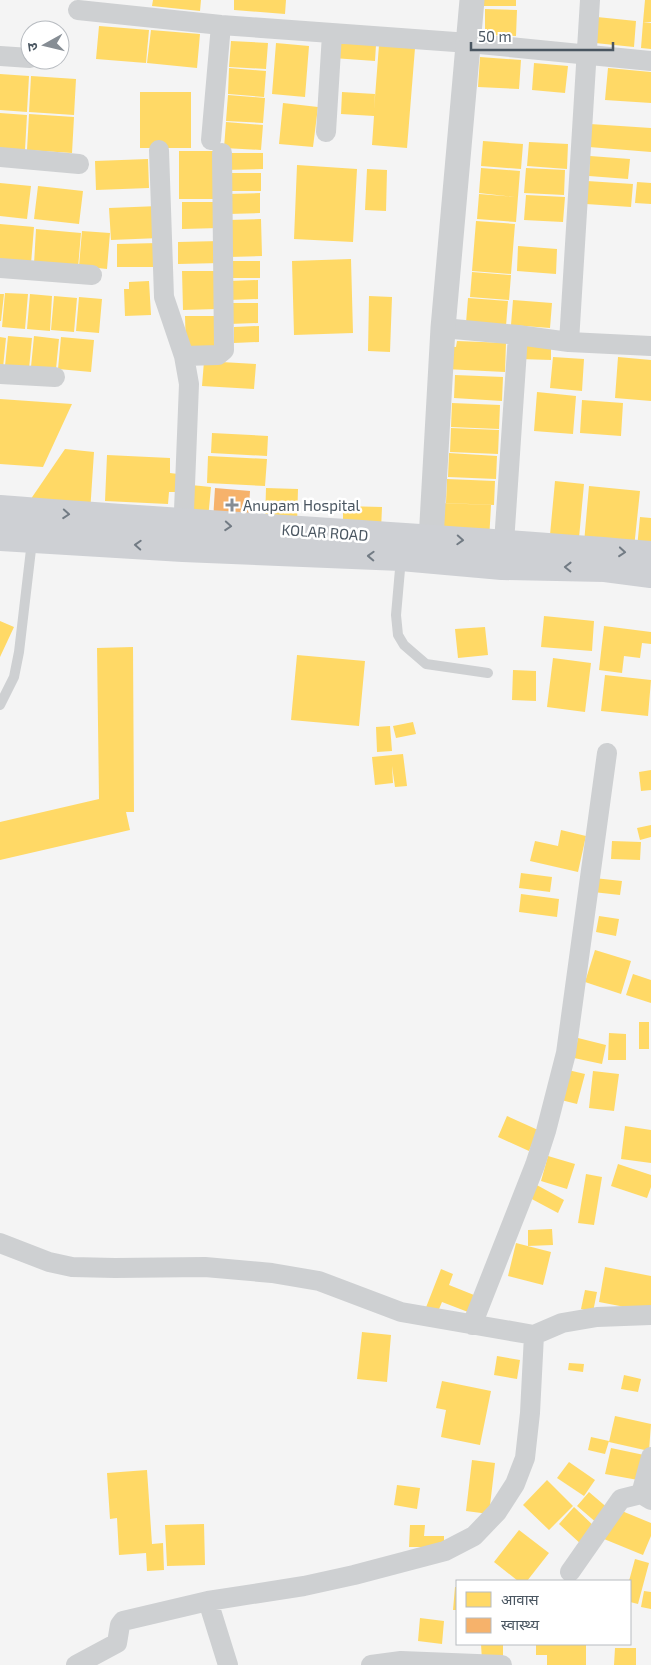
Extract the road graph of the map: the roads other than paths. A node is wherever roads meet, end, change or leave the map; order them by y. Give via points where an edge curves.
1 (472, 0) edge
2 (590, 0) edge
3 (78, 10) dead end
4 (221, 26) junction
5 (332, 34) junction
6 (469, 44) junction
7 (0, 56) edge
8 (586, 56) junction
9 (20, 57) edge
10 (651, 61) edge
11 (326, 132) dead end
12 (160, 150) dead end
13 (0, 157) edge
14 (80, 164) dead end
15 (0, 268) edge
16 (92, 275) dead end
17 (443, 328) junction
18 (518, 335) junction
19 (569, 342) junction
20 (651, 346) edge
21 (184, 356) junction
22 (0, 374) edge
23 (55, 376) dead end
24 (0, 509) edge
25 (33, 525) junction
26 (183, 535) junction
27 (0, 537) edge
28 (504, 542) junction
29 (402, 547) junction
30 (431, 549) junction
31 (651, 555) edge
32 (651, 574) edge
33 (488, 673) dead end
34 (0, 705) edge
35 (607, 753) dead end
36 (0, 1242) edge
37 (651, 1315) edge
38 (472, 1325) junction
39 (534, 1335) junction
40 (651, 1457) edge
41 (646, 1497) edge
42 (570, 1572) dead end
43 (208, 1601) junction
44 (76, 1665) edge
45 (228, 1665) edge
46 (371, 1665) edge
47 (500, 1665) edge

1 - 6 street
2 - 8 street
3 - 4 street
4 - 5 street
4 - 21 street via 216,146 224,350 218,355
5 - 6 street
5 - 11 street
6 - 8 street
6 - 17 street
7 - 9 street
8 - 10 street
8 - 19 street
12 - 21 street via 164,296
13 - 14 street
15 - 16 street
17 - 18 street
17 - 30 street
18 - 19 street
18 - 28 street
19 - 20 street
21 - 26 street via 190,384
22 - 23 street
24 - 25 main road, KOLAR ROAD
25 - 26 main road, KOLAR ROAD
25 - 27 main road, KOLAR ROAD
25 - 34 lane via 20,652 14,676
26 - 29 main road, KOLAR ROAD
30 -> 28 main road, KOLAR ROAD
28 -> 31 main road, KOLAR ROAD
29 - 30 main road, KOLAR ROAD
29 - 33 lane via 396,616 398,635 404,645 426,664
32 -> 30 main road, KOLAR ROAD via 605,568 502,566
35 - 38 street via 566,1053 535,1165
36 - 38 street via 49,1262 72,1267 205,1267 319,1281 401,1312
37 - 39 street via 597,1317 562,1323
38 - 39 street
39 - 43 street via 525,1458 515,1484 497,1512 474,1536 445,1551 387,1567 304,1586
40 - 41 street
41 - 42 street via 622,1499
43 - 44 street via 124,1622 120,1625 117,1643
43 - 45 street
46 - 47 street via 401,1661

